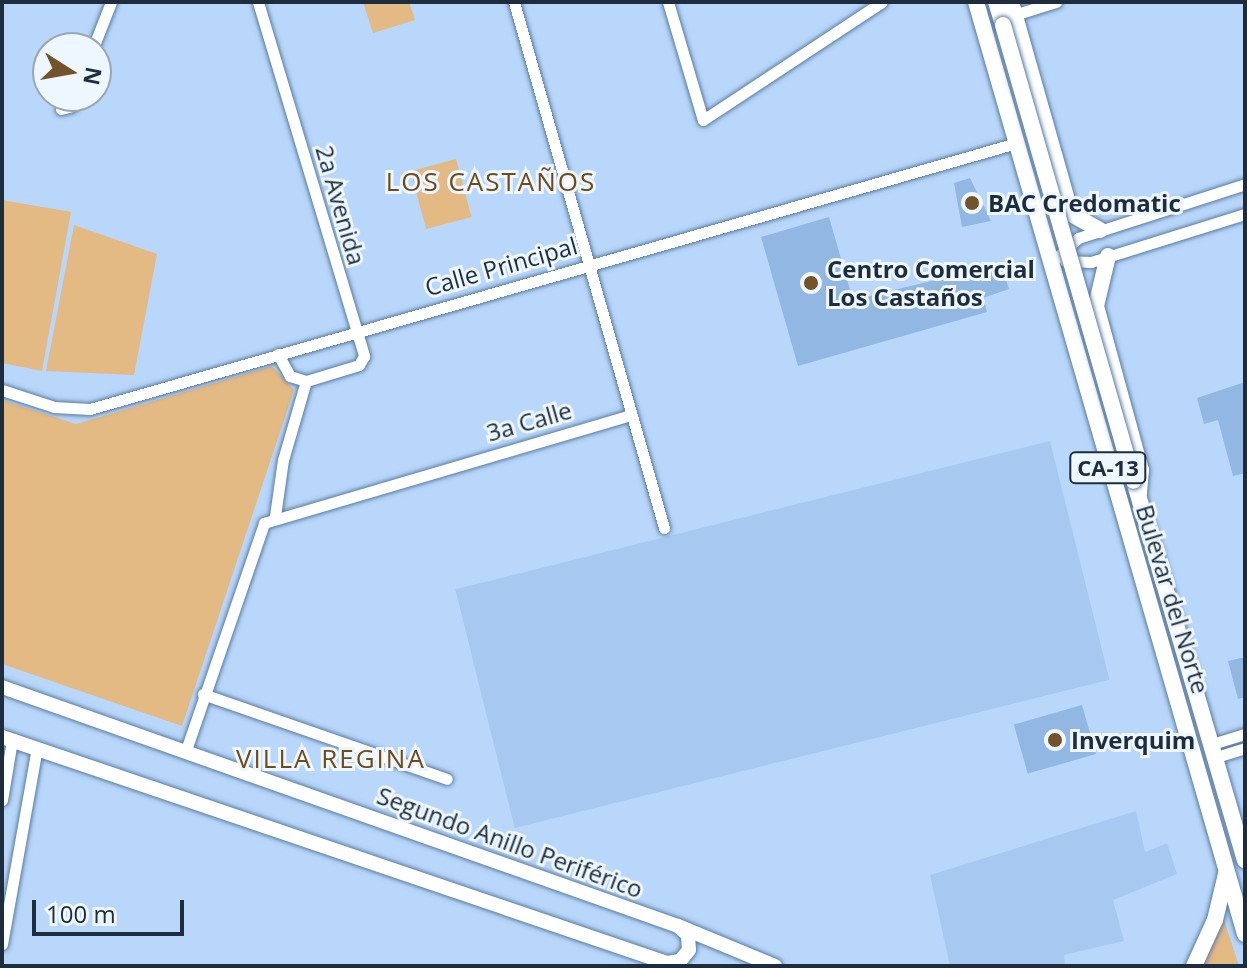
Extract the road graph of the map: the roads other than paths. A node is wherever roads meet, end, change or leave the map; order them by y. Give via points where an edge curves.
1 (111, 2) edge
2 (258, 2) edge
3 (514, 2) edge
4 (668, 2) edge
5 (882, 2) edge
6 (996, 2) edge
7 (1056, 2) edge
8 (977, 5) edge
9 (1009, 14) edge
10 (99, 32) edge
11 (1013, 144) junction
12 (1245, 184) edge
13 (1071, 214) junction
14 (1245, 214) edge
15 (1100, 230) junction
16 (1048, 232) junction
17 (1108, 256) junction
18 (1055, 259) junction
19 (588, 263) junction
20 (1096, 288) junction
21 (1063, 290) junction
22 (355, 331) junction
23 (278, 354) junction
24 (306, 381) junction
25 (2, 390) edge
26 (631, 415) junction
27 (1107, 462) junction
28 (1139, 499) junction
29 (270, 519) junction
30 (664, 528) dead end
31 (2, 687) edge
32 (203, 694) junction
33 (1245, 734) edge
34 (7, 739) edge
35 (37, 748) junction
36 (1245, 748) edge
37 (186, 750) junction
38 (1214, 750) junction
39 (447, 779) dead end
40 (2, 800) edge
41 (1245, 860) edge
42 (1227, 869) junction
43 (678, 926) junction
44 (1245, 934) edge
45 (2, 944) edge
46 (671, 964) edge
47 (775, 966) edge
48 (1194, 966) edge

1 - 10 street
2 - 22 street, 2a Avenida
3 - 19 street
4 - 5 street via 703,120
6 - 9 highway, Bulevar del Norte / CA-13
7 - 9 street
8 - 11 highway, Bulevar del Norte / CA-13
8 - 16 highway
9 - 13 highway
9 - 28 highway, Bulevar del Norte / CA-13, bridge
11 - 19 street, Calle Principal
11 - 27 highway, Bulevar del Norte / CA-13
12 - 15 street
13 - 15 highway
13 - 16 highway via 1069,232
14 - 17 street
15 - 18 street via 1070,243
16 - 18 highway
17 - 18 street via 1084,263
17 - 20 highway
18 - 21 highway
19 - 22 street, Calle Principal
19 - 26 street
20 - 21 highway via 1080,274
20 - 28 highway via 1141,470
21 - 27 highway
22 - 23 street, Calle Principal
22 - 24 street, 2a Avenida via 364,356 359,365
23 - 24 street via 290,376
23 - 25 street, Calle Principal via 90,409 54,407
24 - 29 street
26 - 29 street, 3a Calle
26 - 30 street
27 - 42 highway, Bulevar del Norte / CA-13
28 - 38 highway, Bulevar del Norte / CA-13
29 - 32 street
31 - 37 main road, Segundo Anillo Periférico
32 - 37 street
32 - 39 street
33 - 38 street
34 - 35 main road
34 - 40 street
35 - 45 street
35 - 46 main road
36 - 38 street
37 - 43 main road, Segundo Anillo Periférico
38 - 41 highway, Bulevar del Norte / CA-13
42 - 44 highway, Bulevar del Norte / CA-13
42 - 48 highway via 1215,920
43 - 46 main road via 688,935 689,950
43 - 47 main road, Segundo Anillo Periférico

